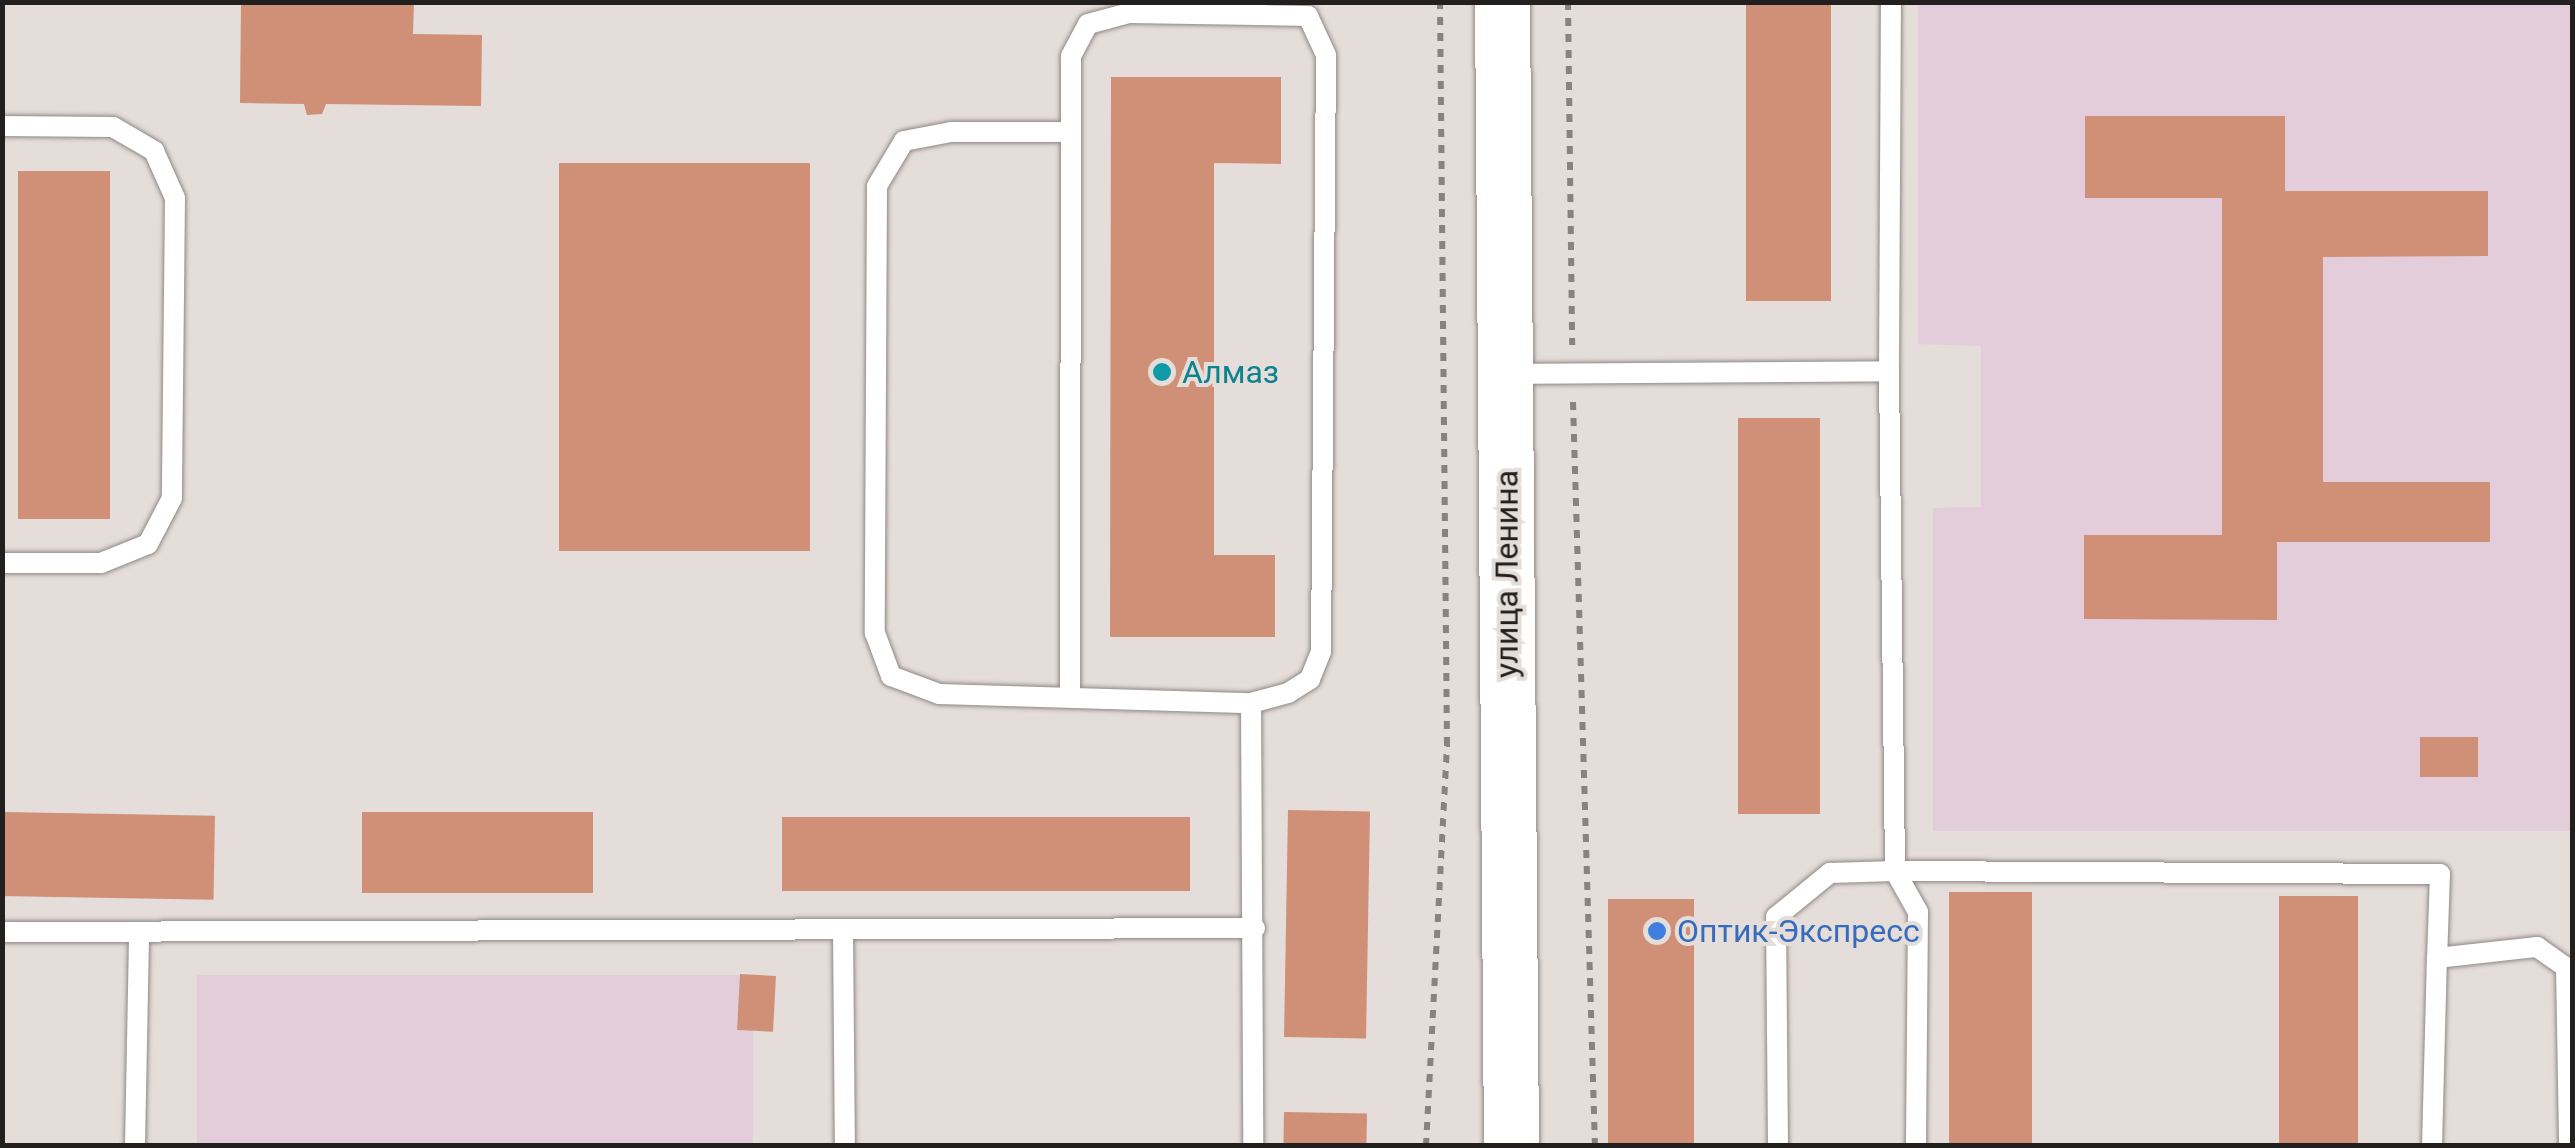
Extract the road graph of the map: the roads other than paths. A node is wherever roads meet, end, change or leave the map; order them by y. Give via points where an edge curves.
1 (1502, 2) edge
2 (1891, 2) edge
3 (1257, 9) edge
4 (2, 126) edge
5 (1071, 132) junction
6 (1889, 371) junction
7 (1506, 374) junction
8 (2, 563) edge
9 (1070, 696) junction
10 (1252, 703) junction
11 (1895, 871) junction
12 (1254, 928) junction
13 (844, 930) junction
14 (2, 932) edge
15 (139, 932) junction
16 (2436, 958) junction
17 (135, 1146) edge
18 (845, 1146) edge
19 (1254, 1146) edge
20 (1511, 1146) edge
21 (1778, 1146) edge
22 (1916, 1146) edge
23 (2432, 1146) edge
24 (2568, 1146) edge

1 - 7 street, улица Ленина
2 - 6 lane
3 - 5 lane via 1129,12 1088,24 1071,56
3 - 10 lane via 1308,16 1326,54 1321,652 1310,679
4 - 8 lane via 113,126 154,151 175,198 172,498 148,544 101,563
5 - 9 lane
5 - 9 lane via 950,132 904,141 877,186 875,613 891,676 938,694
6 - 7 lane
6 - 11 lane
7 - 20 street, улица Ленина
9 - 10 lane
10 - 12 lane
11 - 16 lane via 2440,874
11 - 21 lane via 1830,873 1776,917
11 - 22 lane via 1918,912
12 - 13 lane
12 - 19 lane
13 - 15 lane
13 - 18 lane
14 - 15 lane
15 - 17 lane
16 - 23 lane
16 - 24 lane via 2537,947 2566,967

